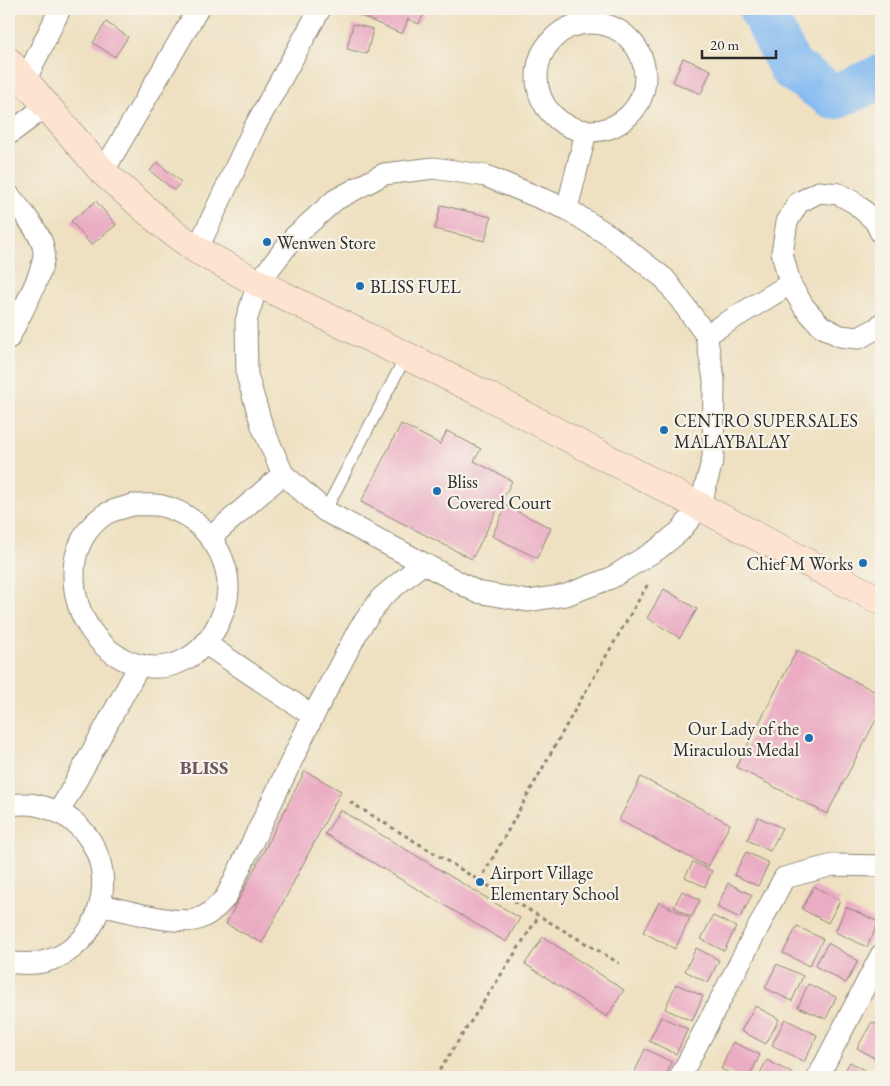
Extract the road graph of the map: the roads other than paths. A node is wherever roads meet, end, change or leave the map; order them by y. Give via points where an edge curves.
1 (60, 9) edge
2 (198, 9) edge
3 (320, 9) edge
4 (17, 71) edge
5 (46, 106) junction
6 (586, 132) junction
7 (9, 134) edge
8 (103, 172) junction
9 (9, 195) edge
10 (567, 209) junction
11 (879, 224) edge
12 (197, 250) junction
13 (258, 283) junction
14 (790, 284) junction
15 (881, 324) edge
16 (706, 335) junction
17 (9, 338) edge
18 (406, 356) junction
19 (283, 474) junction
20 (700, 507) junction
21 (325, 511) junction
22 (211, 537) junction
23 (422, 564) junction
24 (881, 601) edge
25 (206, 644) junction
26 (139, 666) junction
27 (313, 716) junction
28 (9, 805) edge
29 (59, 812) junction
30 (881, 866) edge
31 (101, 905) junction
32 (881, 955) edge
33 (9, 962) edge
34 (680, 1077) edge
35 (818, 1077) edge

1 - 4 street
2 - 8 street
3 - 12 street via 254,128
4 - 5 main road
5 - 7 street
5 - 8 main road
6 - 6 street via 566,126 550,114 540,97 536,77 540,57 550,40 566,28 585,23 606,24 623,34 637,49 644,67 644,88 637,106 624,121 606,130
6 - 10 street
8 - 12 main road
9 - 17 street via 37,232 44,253 38,276
10 - 13 street via 486,176 434,168 384,174 335,200 294,237
10 - 16 street via 610,236 666,279
11 - 14 street via 840,194 819,192 798,203 787,222 782,253
12 - 13 main road
13 - 18 main road
13 - 19 street via 246,321 247,375 262,426
14 - 15 street via 821,326 840,336 859,338
14 - 16 street
16 - 20 street via 714,379 713,458
18 - 20 main road
18 - 21 lane
19 - 21 street
19 - 22 street
20 - 23 street via 679,532 658,549 611,578 566,595 528,601 477,592
20 - 24 main road
21 - 23 street
22 - 25 street via 223,558 228,581 226,605 218,627
22 - 26 street via 189,517 171,509 132,505 104,514 84,535 74,560 73,586 80,612 94,636 114,654
23 - 27 street via 382,597 365,621
25 - 26 street via 190,658 174,665
25 - 27 street
26 - 29 street
27 - 31 street via 226,897 213,910 197,919 179,921
28 - 29 street via 34,804
29 - 31 street via 81,828 97,851 104,878
30 - 34 street via 832,865 784,878
31 - 33 street via 90,929 72,948 49,960 23,964
32 - 35 street

